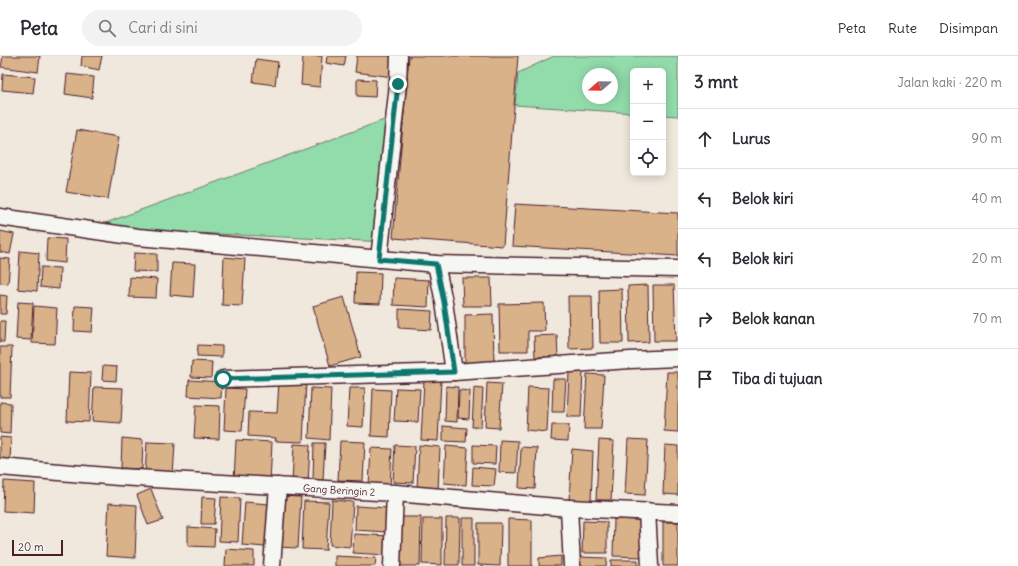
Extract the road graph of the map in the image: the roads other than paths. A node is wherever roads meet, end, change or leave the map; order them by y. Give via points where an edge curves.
1 (398, 56) edge
2 (0, 218) edge
3 (379, 259) junction
4 (436, 264) junction
5 (678, 269) edge
6 (678, 358) edge
7 (454, 372) junction
8 (223, 379) dead end
9 (0, 467) edge
10 (278, 486) junction
11 (395, 493) junction
12 (569, 508) junction
13 (647, 511) junction
14 (678, 513) edge
15 (272, 566) edge
16 (392, 566) edge
17 (572, 566) edge
18 (650, 566) edge

1 - 3 street via 398,84
2 - 3 street via 138,237
3 - 4 street
4 - 5 street
4 - 7 street
6 - 7 street
7 - 8 street
9 - 10 street, Gang Beringin 2
10 - 11 street, Gang Beringin 2
10 - 15 street
11 - 12 street, Gang Beringin 2
11 - 16 street
12 - 13 street, Gang Beringin 2
12 - 17 street
13 - 14 street, Gang Beringin 2
13 - 18 street

